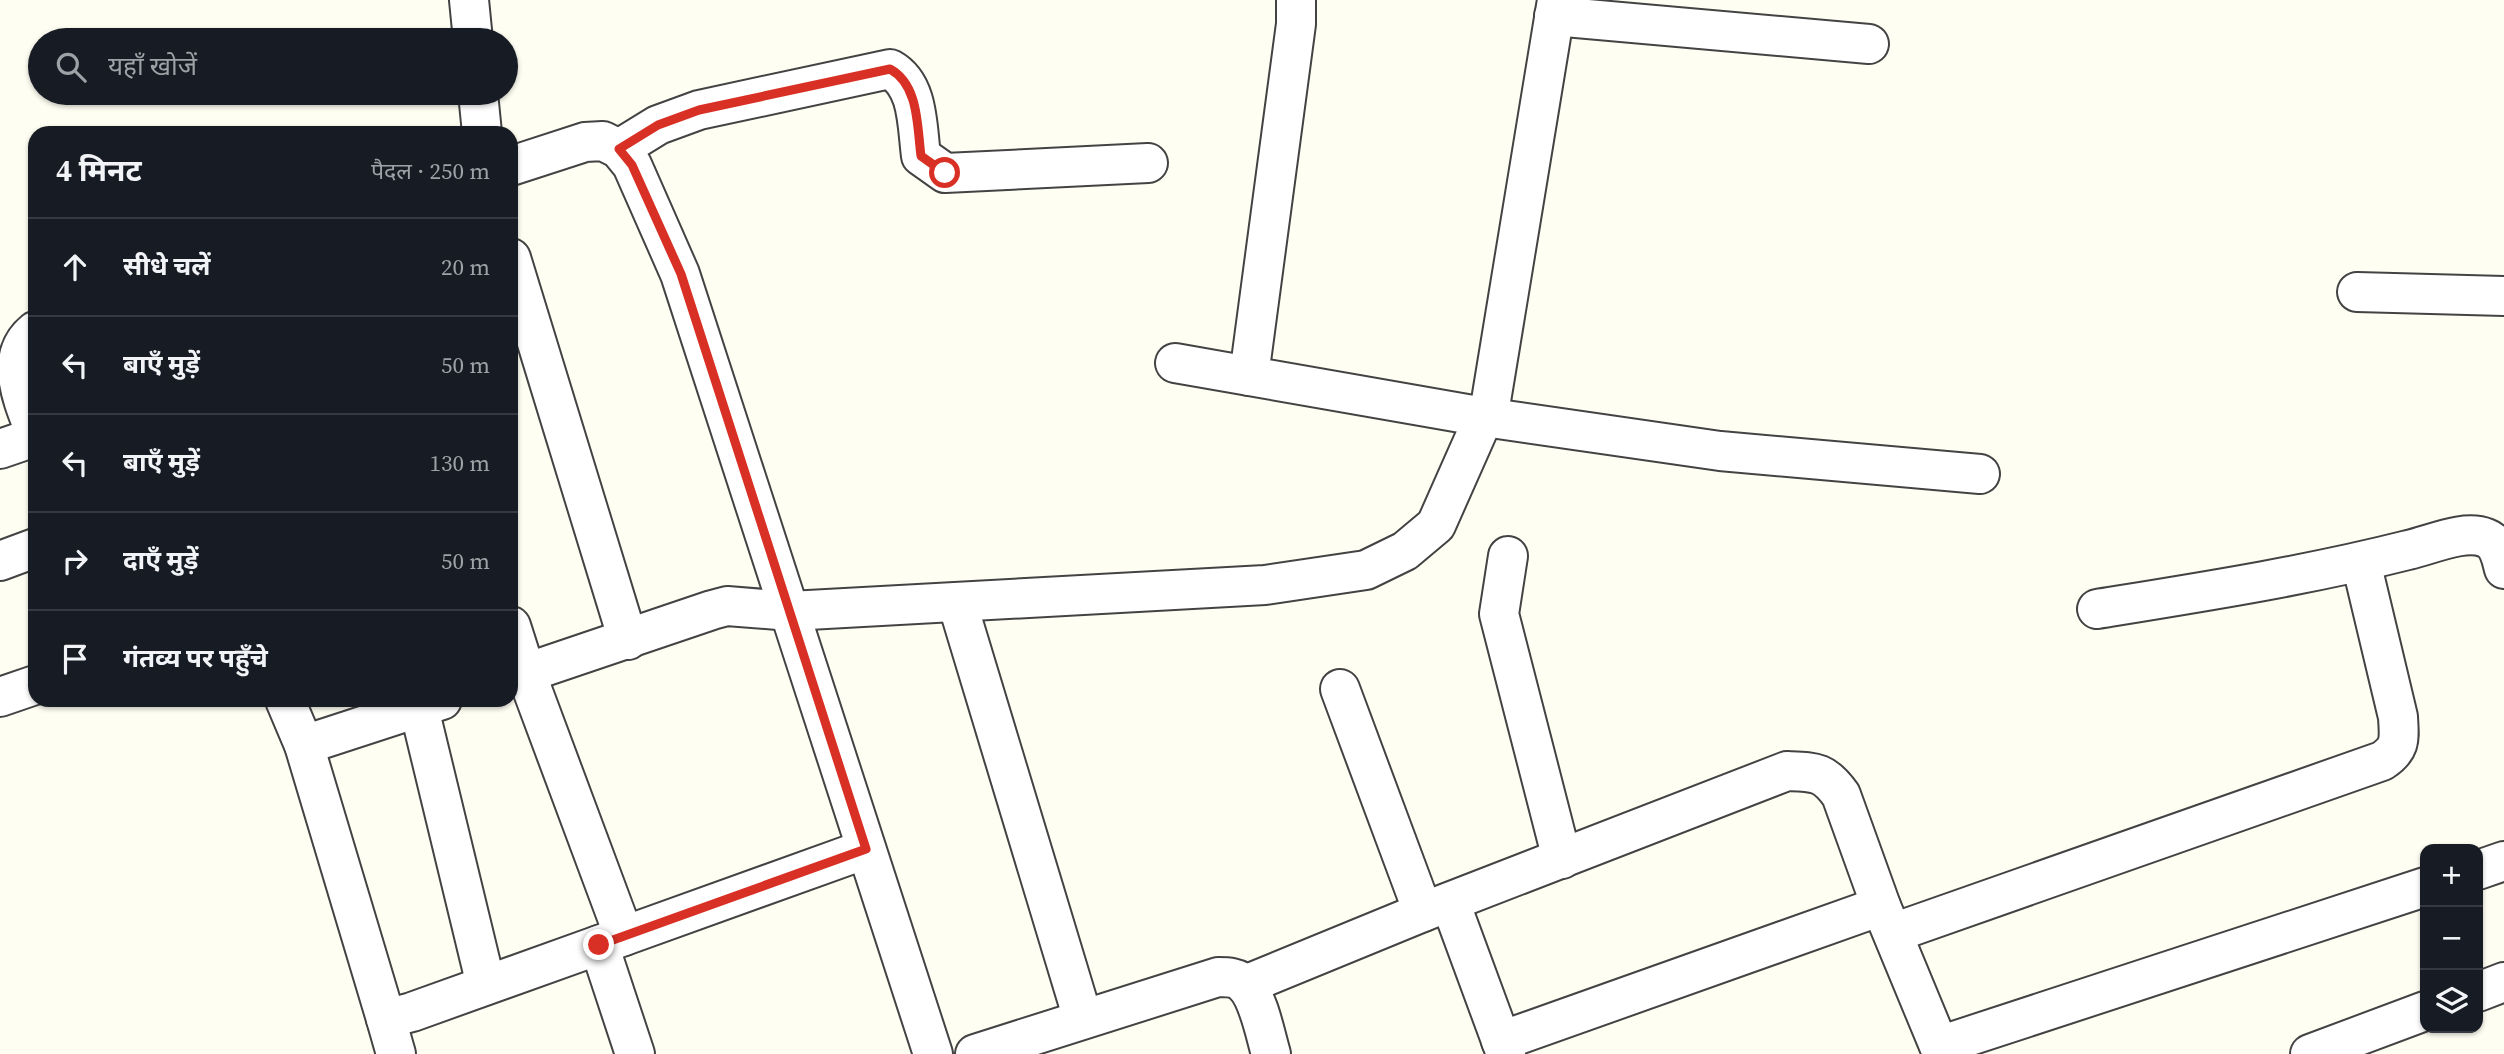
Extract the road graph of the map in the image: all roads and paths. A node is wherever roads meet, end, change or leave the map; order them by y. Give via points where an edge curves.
1 (469, 0) edge
2 (1296, 0) edge
3 (1555, 8) edge
4 (472, 28) edge
5 (1869, 44) dead end
6 (479, 105) edge
7 (481, 126) edge
8 (619, 149) junction
9 (1148, 163) dead end
10 (518, 164) edge
11 (518, 281) edge
12 (2357, 292) dead end
13 (2504, 296) edge
14 (28, 340) edge
15 (1175, 363) dead end
16 (1249, 376) junction
17 (28, 415) edge
18 (1483, 417) junction
19 (28, 438) edge
20 (0, 449) edge
21 (1980, 474) dead end
22 (28, 551) edge
23 (1508, 556) dead end
24 (0, 561) edge
25 (2361, 562) junction
26 (2504, 569) edge
27 (957, 602) junction
28 (2098, 609) dead end
29 (790, 611) junction
30 (628, 640) junction
31 (518, 676) edge
32 (28, 687) edge
33 (1340, 689) dead end
34 (0, 696) edge
35 (288, 707) edge
36 (414, 707) edge
37 (427, 707) edge
38 (304, 745) junction
39 (866, 849) junction
40 (1562, 859) junction
41 (2504, 861) edge
42 (2483, 868) edge
43 (2420, 889) edge
44 (1437, 907) junction
45 (1887, 919) junction
46 (611, 941) junction
47 (2504, 982) edge
48 (486, 985) junction
49 (1245, 985) junction
50 (2483, 990) edge
51 (2420, 1013) edge
52 (1083, 1018) junction
53 (391, 1036) edge
54 (1504, 1047) edge
55 (1931, 1051) edge
56 (635, 1054) edge
57 (933, 1054) edge
58 (975, 1054) edge
59 (1271, 1054) edge
60 (2311, 1054) edge

1 - 4 street
2 - 16 street
3 - 5 street
3 - 18 street via 1490,401
6 - 7 street
8 - 9 street via 658,125 699,110 890,69 912,92 921,156 945,173
8 - 10 street via 603,141 585,142
8 - 29 street via 632,165 681,274
11 - 30 street
12 - 13 street
14 - 17 street via 17,372
15 - 16 street
16 - 18 street
18 - 21 street via 1720,452
18 - 27 street via 1436,525 1405,551 1366,570 1265,585
19 - 20 street
22 - 24 street
23 - 40 street via 1499,614
25 - 26 street via 2467,536 2488,538 2499,550
25 - 28 street
25 - 45 street via 2398,717 2395,753 2382,761
27 - 29 street
27 - 52 street
29 - 30 street via 727,606
29 - 39 street
30 - 31 street
31 - 46 street
32 - 34 street
33 - 44 street
35 - 38 street
36 - 38 street
37 - 48 street
38 - 53 street
39 - 46 street
39 - 57 street
40 - 44 street
40 - 45 street via 1787,771 1815,772 1830,779 1841,795
41 - 42 street
43 - 55 street
44 - 49 street
44 - 54 street
45 - 54 street
45 - 55 street
46 - 48 street
46 - 56 street
47 - 50 street
48 - 53 street
49 - 52 street via 1218,977
49 - 59 street via 1258,1008
51 - 60 street
52 - 58 street

